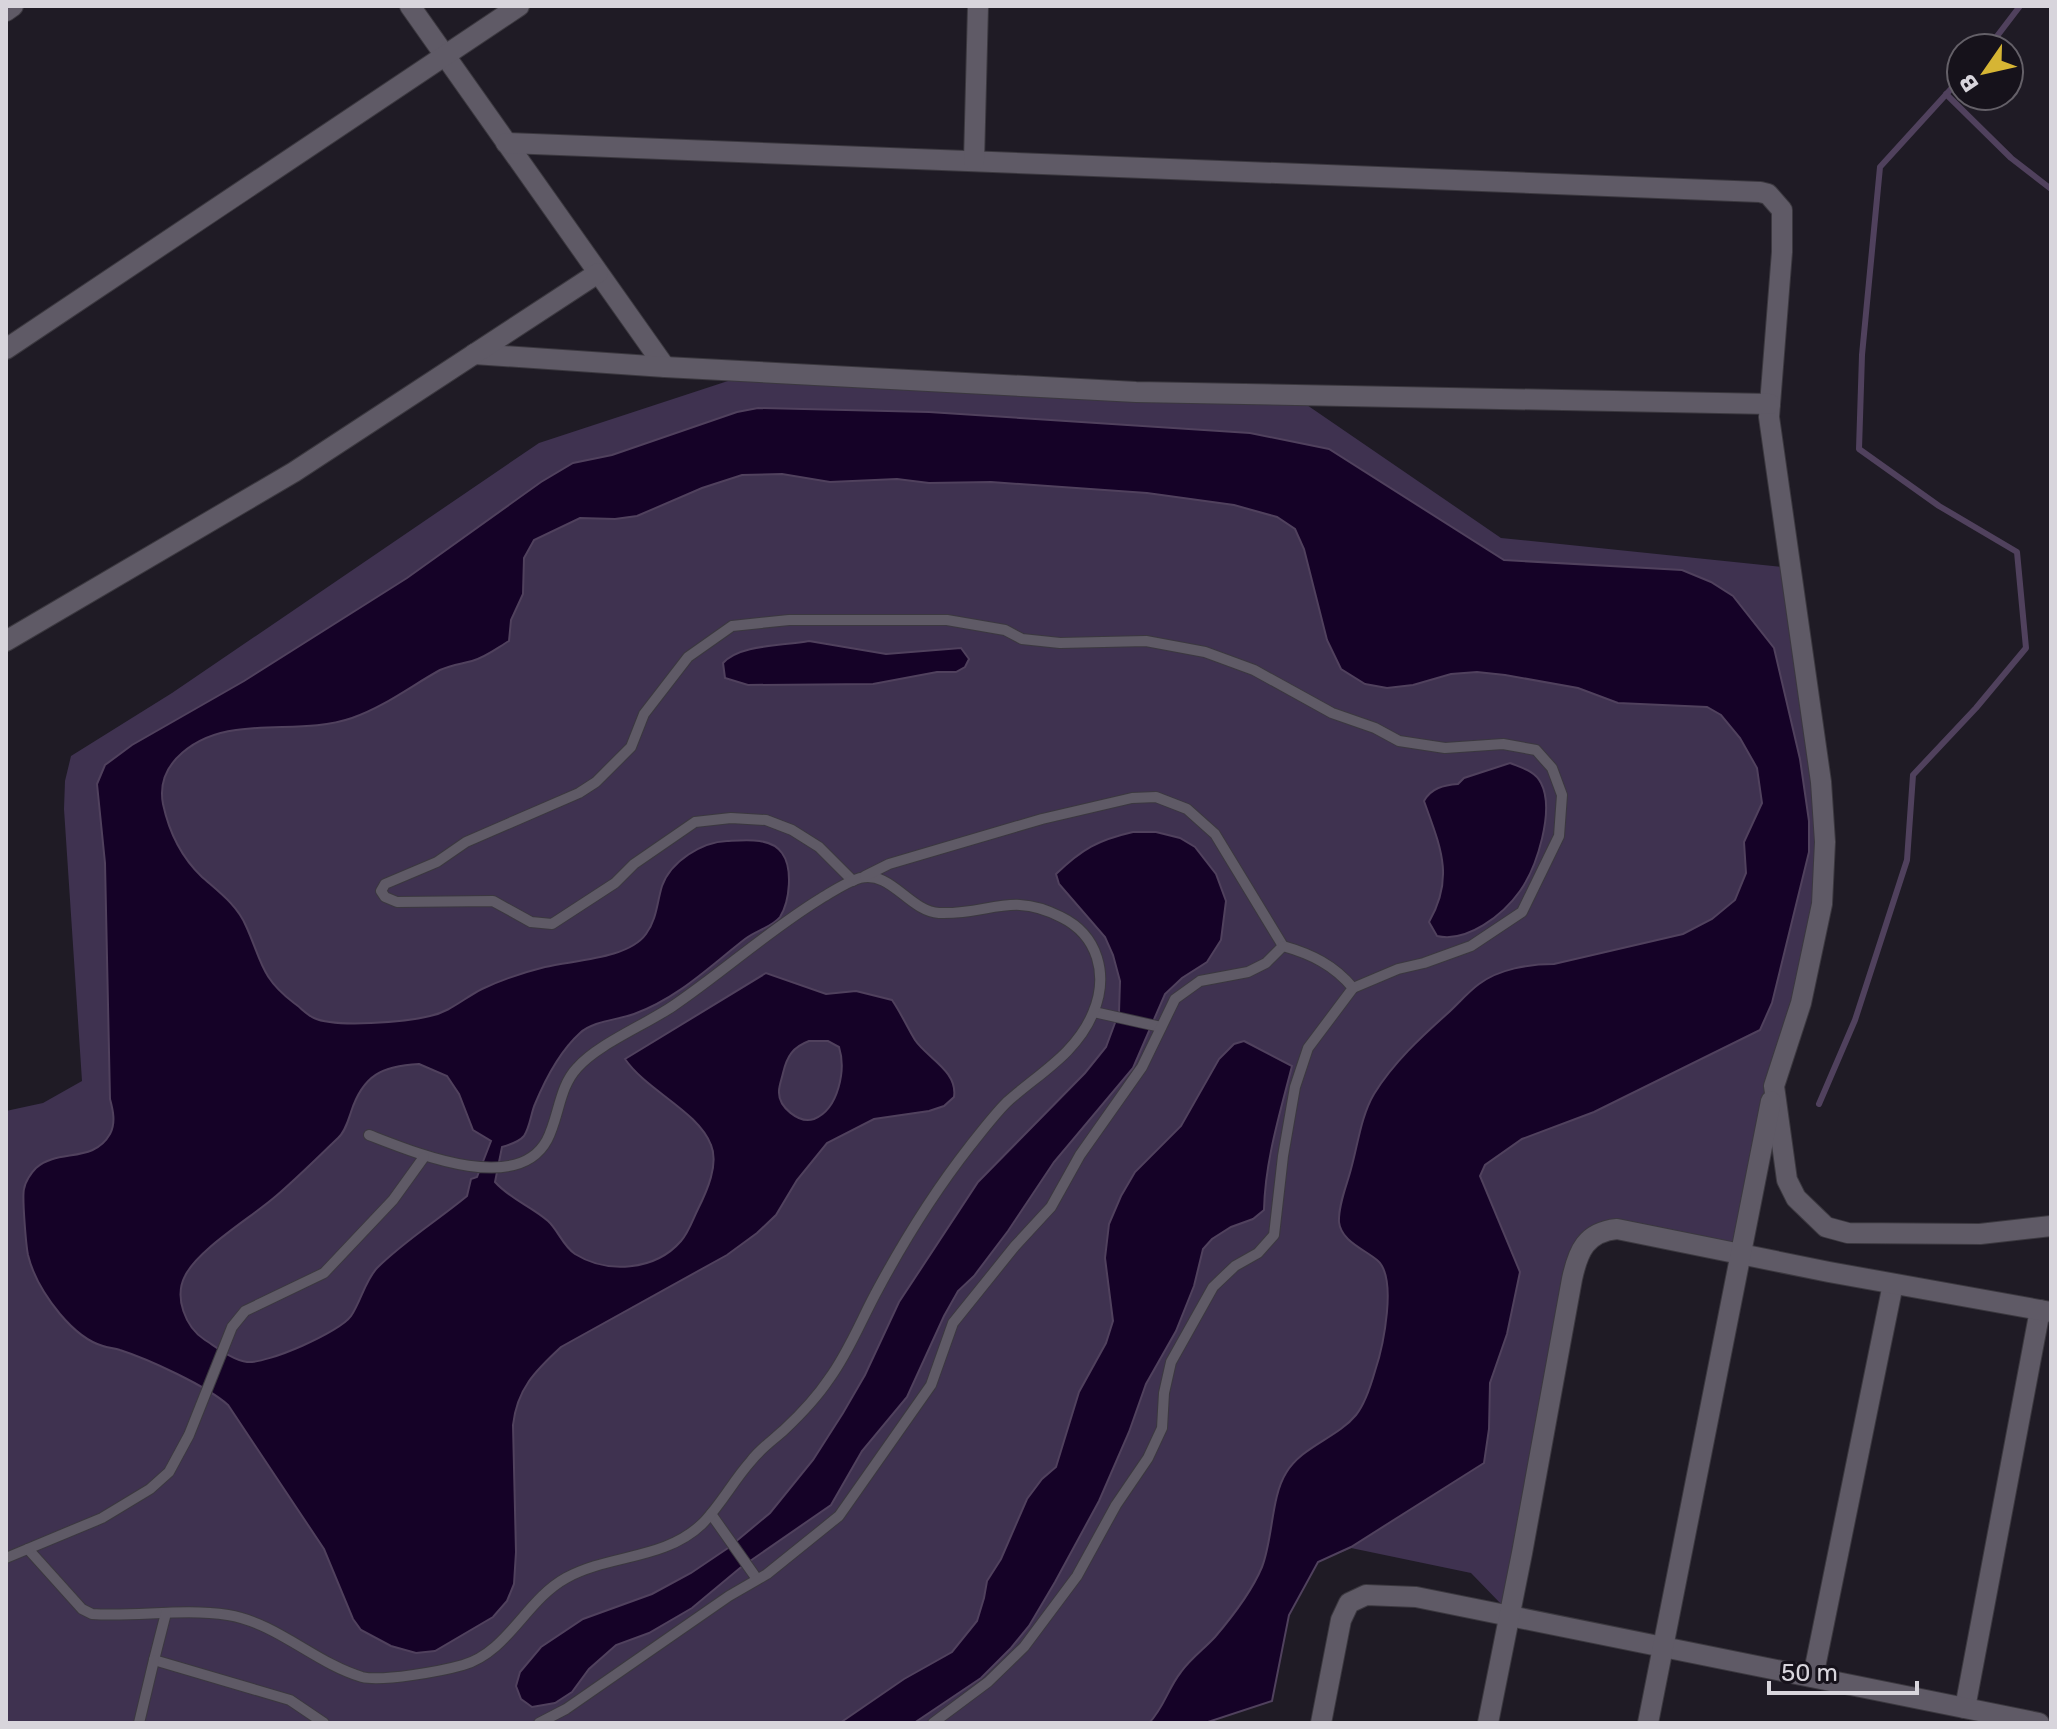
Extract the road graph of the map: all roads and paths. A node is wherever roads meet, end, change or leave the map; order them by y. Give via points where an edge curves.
1 (13, 6) edge
2 (410, 6) edge
3 (519, 6) edge
4 (978, 6) edge
5 (6, 11) edge
6 (445, 57) junction
7 (506, 143) junction
8 (974, 161) junction
9 (598, 273) junction
10 (6, 349) edge
11 (474, 354) junction
12 (665, 367) junction
13 (1770, 404) junction
14 (6, 641) edge
15 (865, 876) junction
16 (853, 881) junction
17 (1283, 946) junction
18 (1353, 988) junction
19 (1098, 1013) junction
20 (1159, 1026) junction
21 (1774, 1086) junction
22 (369, 1135) dead end
23 (424, 1157) junction
24 (2051, 1226) edge
25 (1742, 1254) junction
26 (1893, 1284) junction
27 (2045, 1311) edge
28 (712, 1516) junction
29 (28, 1549) junction
30 (6, 1558) edge
31 (755, 1577) junction
32 (166, 1613) junction
33 (1508, 1615) junction
34 (1663, 1647) junction
35 (154, 1660) junction
36 (1813, 1677) junction
37 (1965, 1708) junction
38 (139, 1723) edge
39 (324, 1723) edge
40 (539, 1723) edge
41 (933, 1723) edge
42 (1321, 1723) edge
43 (1488, 1723) edge
44 (1648, 1723) edge
45 (2039, 1723) edge

1 - 5 street
2 - 6 street
3 - 6 street
4 - 8 street
6 - 7 street
6 - 10 street
7 - 8 street
7 - 9 street
8 - 13 street via 1768,194 1782,210
9 - 11 street
9 - 12 street
11 - 12 street
11 - 14 street via 294,472
12 - 13 street via 1136,392
13 - 21 street via 1825,842 1822,904 1801,1003
15 - 16 lane
15 - 17 lane via 889,864 1042,819 1156,797 1187,809 1215,834
15 - 19 lane via 886,881 927,912 960,914 1032,904 1068,920 1092,943 1101,970
16 - 18 lane via 819,847 792,830 766,820 731,818 695,822 552,924 531,922 493,901 397,902 381,891 385,884 437,862 466,842 596,782 631,747 644,714 688,657 732,626 803,619 947,620 1005,630 1022,639 1146,641 1205,652 1254,670 1332,713 1399,741 1536,750 1552,768 1562,795 1559,836 1522,912 1471,946
16 - 23 lane via 794,916 669,1009 580,1063 566,1082 544,1147 530,1160 507,1168
17 - 18 lane via 1340,972
17 - 20 lane via 1248,972 1200,981 1175,999
18 - 41 lane via 1308,1048 1295,1087 1274,1235 1213,1287 1171,1362 1162,1428 1148,1458 1077,1576 1024,1647
19 - 20 lane
19 - 28 lane via 1058,1062 1003,1106 936,1190 830,1378 752,1459
20 - 31 lane via 1142,1067 1080,1155 1051,1207 953,1323 931,1385 870,1475 839,1516
21 - 24 street via 1787,1180 1796,1198 1826,1227 1848,1233 1980,1234
21 - 25 street
22 - 23 lane
23 - 29 lane via 393,1200 324,1273 245,1311 232,1327 169,1472 102,1518
25 - 26 street
25 - 33 street via 1617,1229 1583,1244
25 - 34 street
26 - 27 street
26 - 36 street
27 - 37 street
28 - 31 lane
28 - 32 lane via 653,1553 560,1581 488,1653 466,1664 387,1679 364,1678 231,1615
29 - 30 lane
29 - 32 lane via 92,1614
31 - 40 lane
32 - 35 lane
33 - 34 street
33 - 42 street via 1416,1597 1366,1595 1349,1603
33 - 43 street
34 - 36 street
34 - 44 street
35 - 38 lane
35 - 39 lane via 290,1700
36 - 37 street
37 - 45 street

